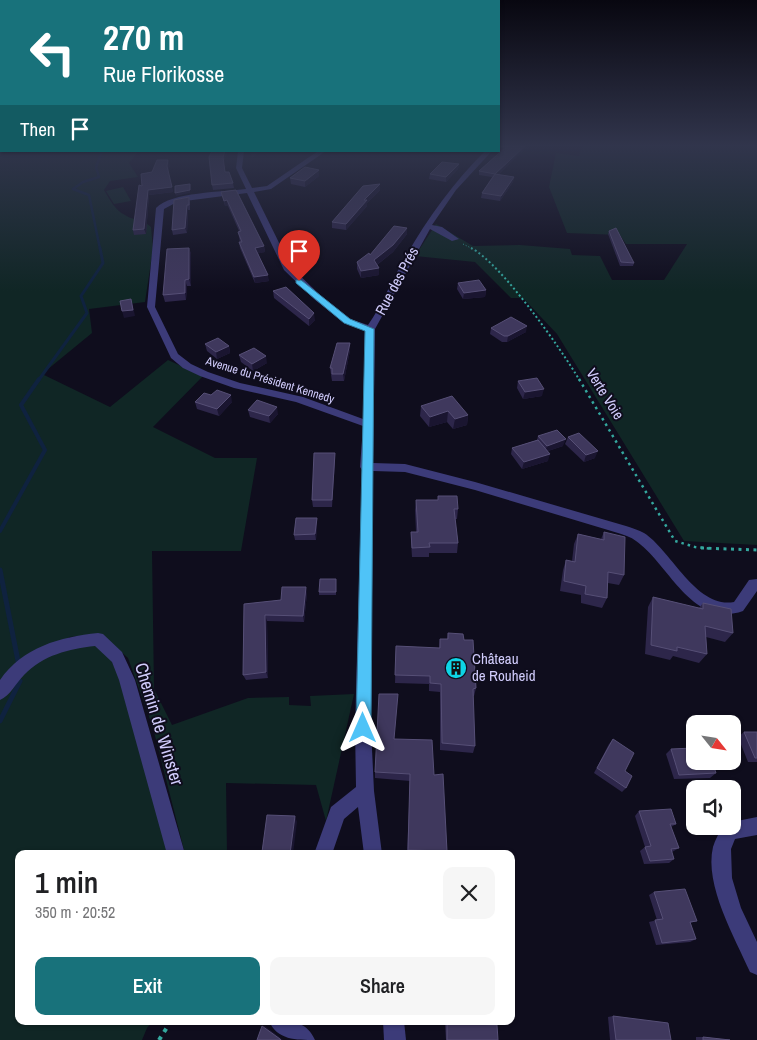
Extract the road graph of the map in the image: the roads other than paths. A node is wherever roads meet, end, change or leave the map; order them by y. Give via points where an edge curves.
1 (216, 195) edge
2 (251, 195) edge
3 (452, 195) edge
4 (429, 226) junction
5 (455, 239) road end
6 (370, 329) junction
7 (367, 424) junction
8 (366, 467) junction
9 (754, 584) dead end
10 (0, 693) edge
11 (365, 791) junction
12 (757, 826) edge
13 (175, 850) edge
14 (324, 850) edge
15 (372, 850) edge
16 (757, 965) edge
17 (284, 1025) edge
18 (393, 1025) edge
19 (304, 1040) edge
20 (395, 1040) edge

1 - 7 street, Avenue du Président Kennedy via 176,200 160,208 151,307 174,356 187,366 229,383 299,399
2 - 6 street via 287,268 347,321
3 - 4 street, Rue des Prés
4 - 5 street
4 - 6 street, Rue des Prés
6 - 7 street, Rue des Prés
7 - 8 street, Rue des Prés
8 - 9 street via 405,468 622,529 640,537 690,592 716,607 728,609 738,606
8 - 11 street, Rue des Prés
10 - 13 street, Chemin de Winster via 22,664 42,652 69,642 98,639 117,657 128,680
11 - 14 street via 337,813
11 - 15 street, Rue des Prés
12 - 16 street via 730,831 722,847 721,866 726,888
17 - 19 street
18 - 20 street

